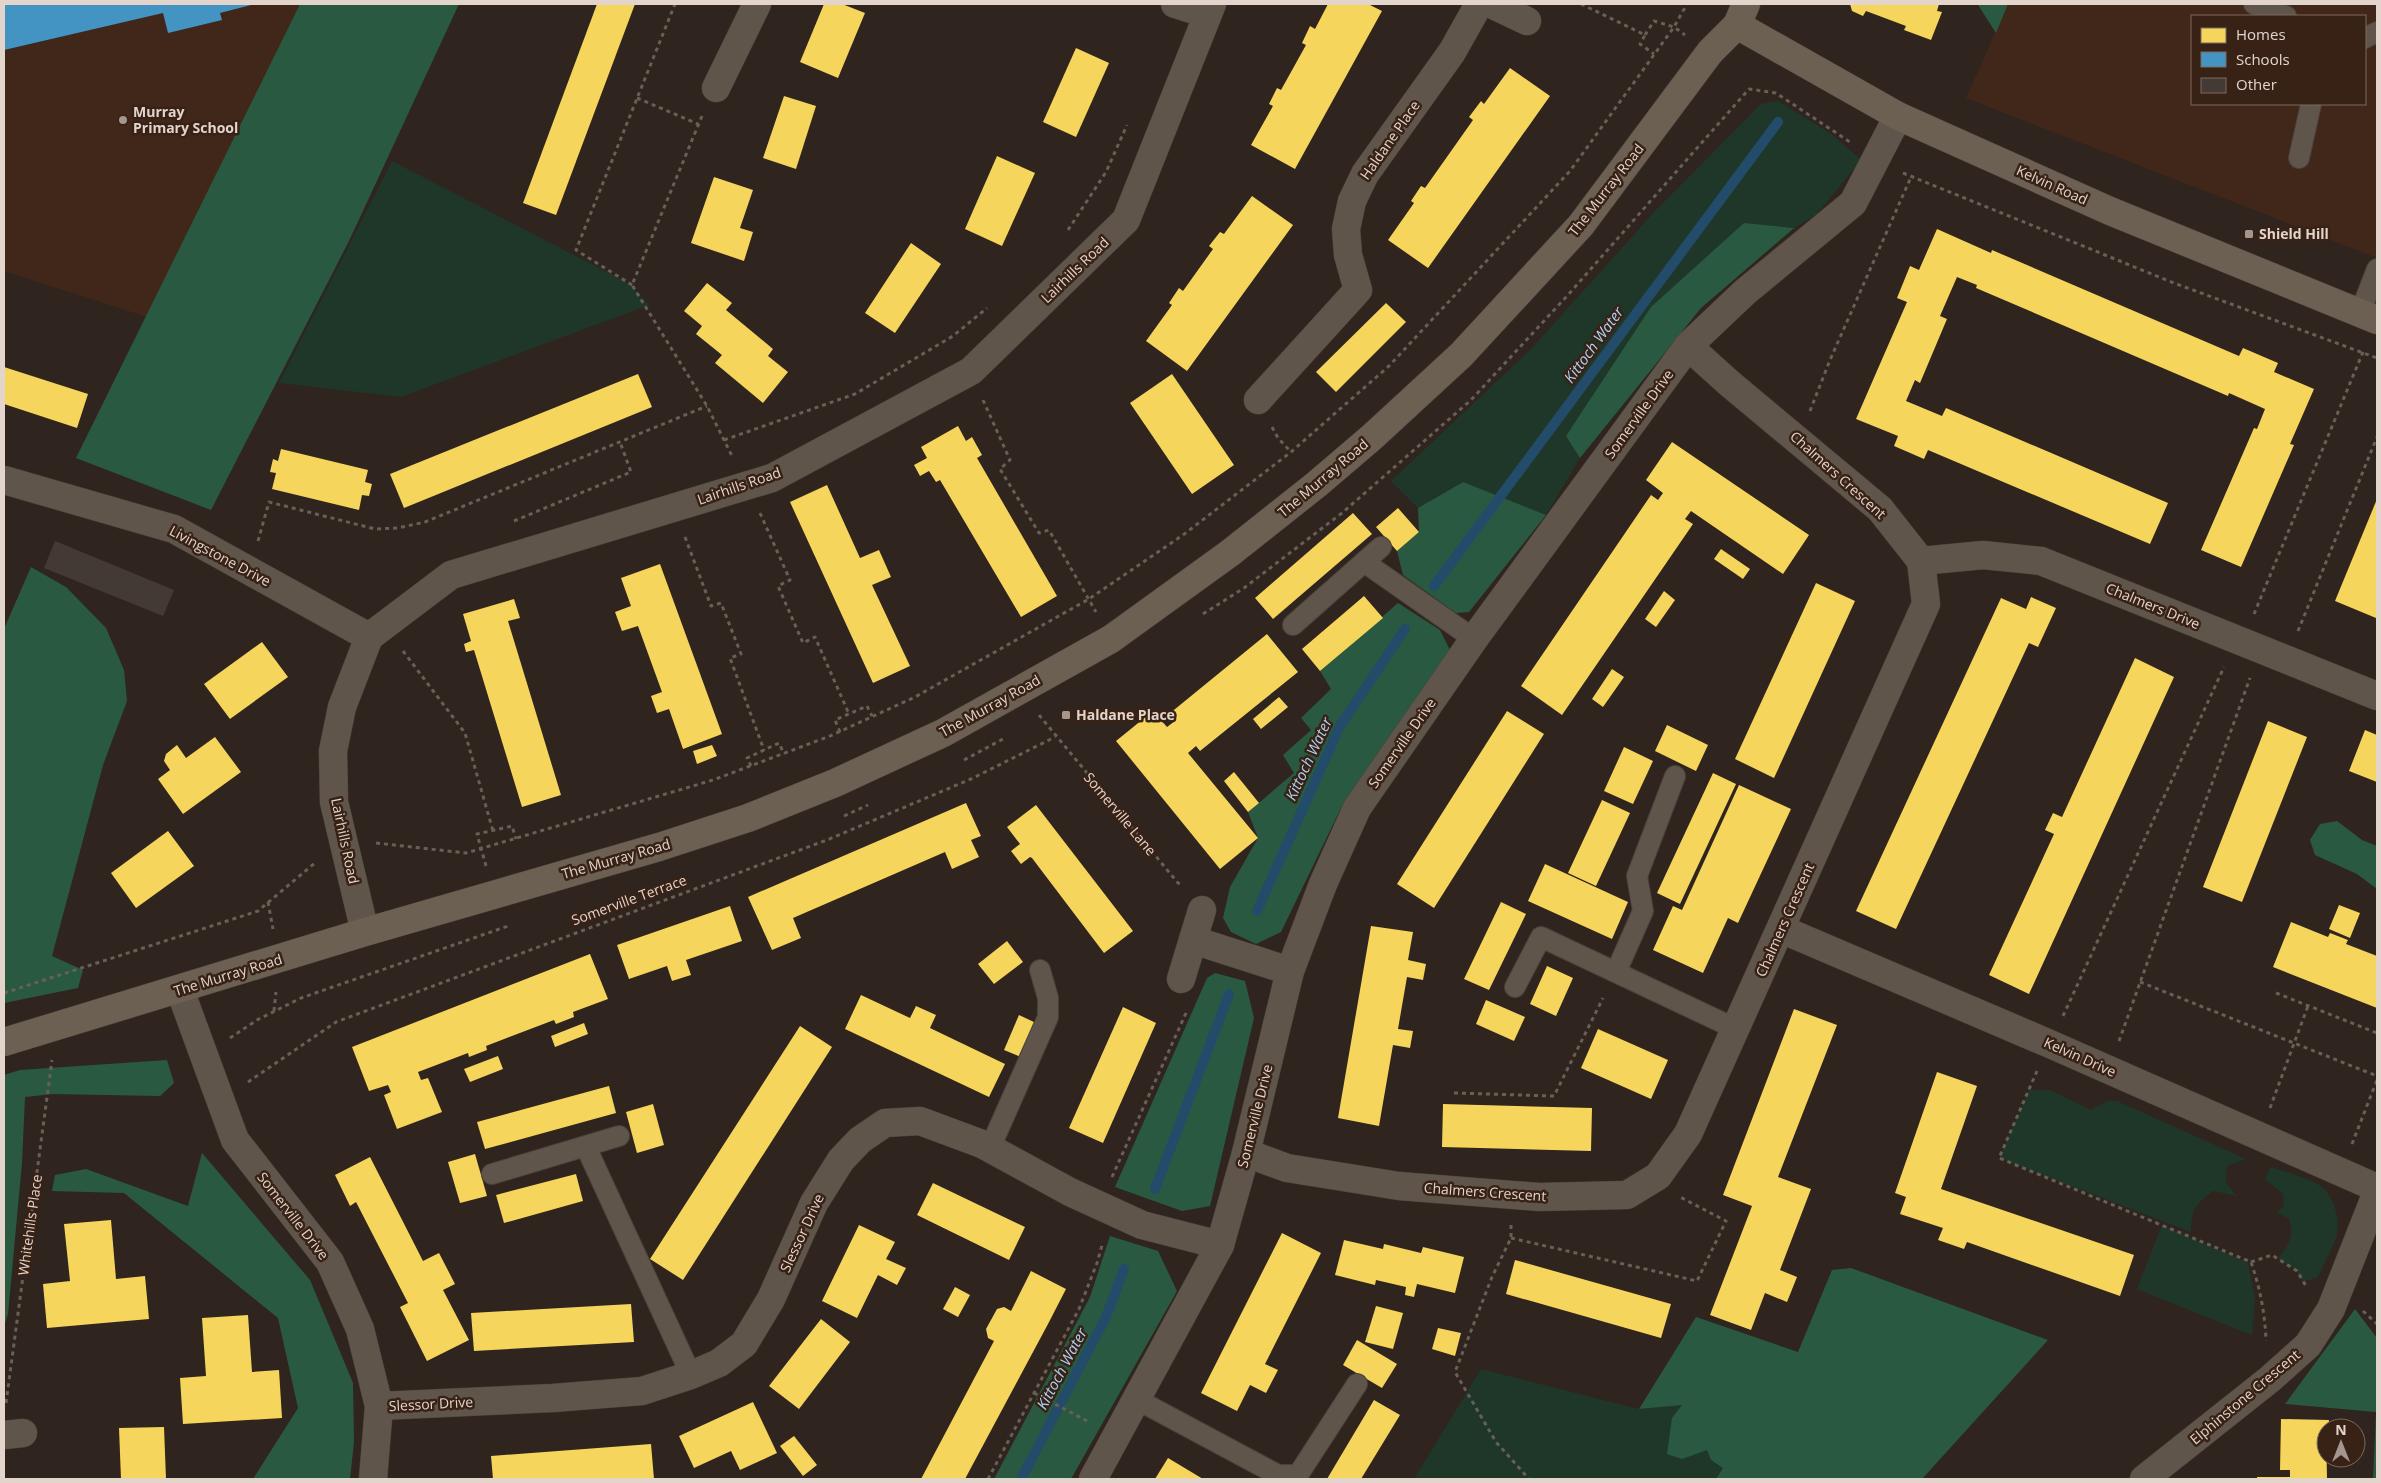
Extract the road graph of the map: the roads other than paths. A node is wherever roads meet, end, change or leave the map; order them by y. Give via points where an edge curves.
1 (757, 4) edge
2 (1175, 4) edge
3 (1479, 4) edge
4 (1490, 4) edge
5 (2254, 4) edge
6 (1210, 9) edge
7 (1742, 14) edge
8 (2283, 15) edge
9 (1527, 21) dead end
10 (716, 88) road end
11 (2311, 105) edge
12 (1898, 116) junction
13 (2299, 158) dead end
14 (2377, 268) edge
15 (2368, 316) edge
16 (1688, 346) junction
17 (1258, 400) dead end
18 (4, 480) edge
19 (1381, 547) dead end
20 (1921, 561) junction
21 (1364, 562) junction
22 (1293, 625) dead end
23 (377, 631) junction
24 (1474, 639) junction
25 (2377, 696) edge
26 (1674, 776) dead end
27 (1202, 910) road end
28 (1781, 930) junction
29 (365, 932) junction
30 (1193, 940) junction
31 (1040, 970) dead end
32 (1290, 971) junction
33 (1616, 972) junction
34 (1181, 979) dead end
35 (1515, 987) dead end
36 (180, 990) junction
37 (1736, 1029) junction
38 (4, 1042) edge
39 (619, 1136) dead end
40 (586, 1147) junction
41 (990, 1148) junction
42 (1246, 1153) junction
43 (492, 1174) dead end
44 (2377, 1190) edge
45 (1220, 1245) junction
46 (692, 1375) junction
47 (1357, 1384) dead end
48 (1136, 1398) junction
49 (379, 1406) junction
50 (373, 1479) edge
51 (1093, 1479) edge
52 (2144, 1479) edge

1 - 10 street
2 - 6 street
3 - 17 street, Haldane Place via 1452,52 1364,174 1352,201 1346,229 1348,255 1358,290
4 - 9 street
5 - 8 lane
6 - 23 street, Lairhills Road via 1126,220 971,371 772,478 451,575
7 - 12 street, Kelvin Road
7 - 29 street, The Murray Road via 1581,225 1460,355 1318,484 1230,554 1111,639 943,733 836,784 748,818 659,847
11 - 13 lane
12 - 15 street, Kelvin Road via 2110,211
12 - 16 street, Somerville Drive via 1853,203 1745,292
14 - 15 lane
16 - 20 street, Chalmers Crescent via 1880,509
16 - 24 street, Somerville Drive
18 - 23 street, Livingstone Drive via 174,529 249,570
19 - 21 lane
20 - 25 street, Chalmers Drive via 1983,555 2041,561
20 - 28 street, Chalmers Crescent via 1926,604
21 - 22 lane
21 - 24 lane
23 - 29 street, Lairhills Road via 342,707 332,751 334,802
24 - 32 street, Somerville Drive via 1357,808 1323,884
26 - 33 lane via 1637,876 1643,911
27 - 30 street
28 - 37 street, Chalmers Crescent
28 - 44 street, Kelvin Drive via 2050,1044
29 - 36 street, The Murray Road
30 - 32 street
30 - 34 street
31 - 41 lane via 1048,998 1048,1017
32 - 42 street, Somerville Drive
33 - 35 lane via 1541,937
33 - 37 lane
36 - 38 street, The Murray Road
36 - 49 street, Somerville Drive via 235,1140 330,1262 360,1329
37 - 42 street, Chalmers Crescent via 1688,1134 1658,1176 1626,1195 1539,1197 1399,1186 1287,1168
39 - 40 lane
40 - 43 lane
40 - 46 lane
41 - 45 street, Slessor Drive via 1070,1192 1142,1225
41 - 46 street, Slessor Drive via 920,1121 885,1123 860,1140 841,1160 814,1204 771,1299 744,1344 719,1363
42 - 45 street, Somerville Drive
44 - 52 street, Elphinstone Crescent via 2331,1309 2308,1345
45 - 48 street, Somerville Drive
46 - 49 street, Slessor Drive via 642,1391
47 - 48 lane via 1298,1475 1278,1475
48 - 51 street, Somerville Drive
49 - 50 street, Somerville Drive

